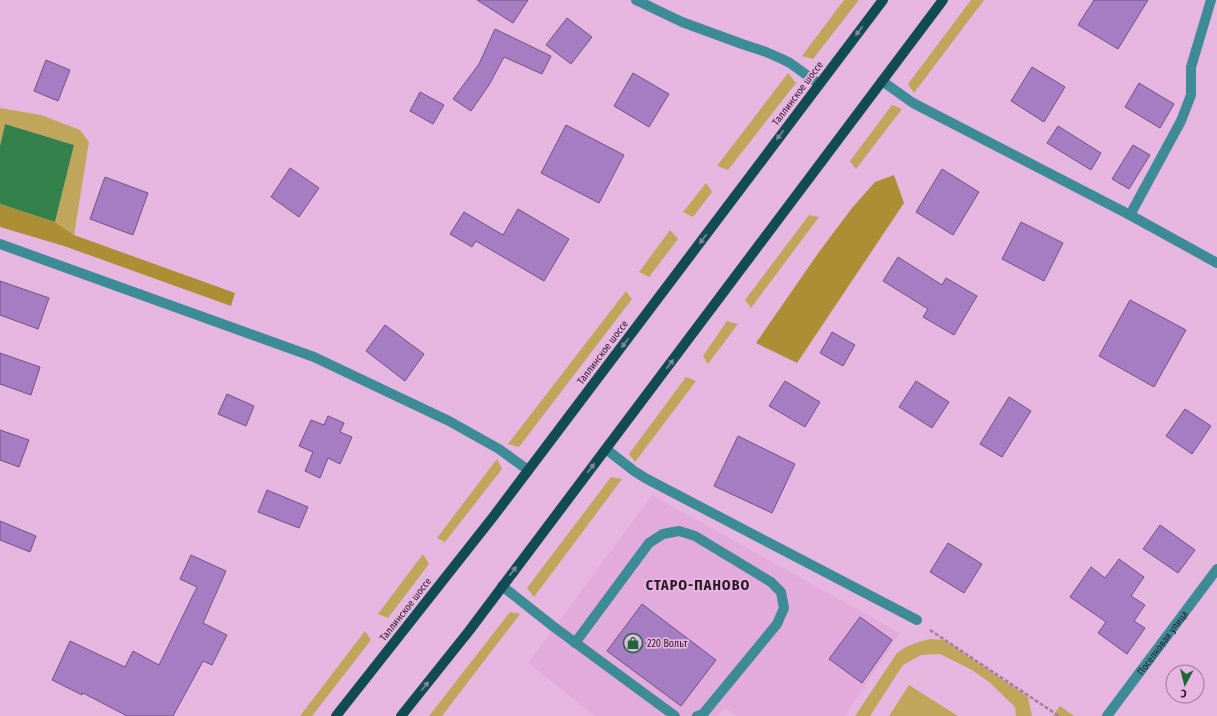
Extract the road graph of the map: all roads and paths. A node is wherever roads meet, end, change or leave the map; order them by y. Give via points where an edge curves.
1 (636, 0) edge
2 (883, 0) edge
3 (943, 0) edge
4 (1211, 0) edge
5 (882, 81) junction
6 (818, 84) junction
7 (1130, 215) junction
8 (0, 244) edge
9 (1217, 263) edge
10 (606, 449) junction
11 (528, 470) junction
12 (1217, 569) edge
13 (502, 586) junction
14 (917, 620) joint
15 (575, 643) junction
16 (336, 716) edge
17 (401, 716) edge
18 (675, 716) edge
19 (697, 716) edge
20 (1059, 716) edge
21 (1107, 716) edge

1 - 6 street via 682,22 782,59
2 -> 6 main road, Таллинское шоссе
3 - 5 main road
4 - 7 street via 1191,66 1191,95 1181,121
5 - 7 street via 913,103
10 -> 5 main road
6 -> 11 main road, Таллинское шоссе
7 - 9 street
8 - 11 street via 314,357 449,421 499,449
13 -> 10 main road
10 - 14 street via 647,479
11 - 16 main road, Таллинское шоссе
12 - 21 street, Поселковая улица
13 - 15 street
17 -> 13 main road
14 - 20 path
15 - 18 street
15 - 19 street via 649,543 663,534 679,530 695,536 771,582 781,592 784,608 777,624 703,714

